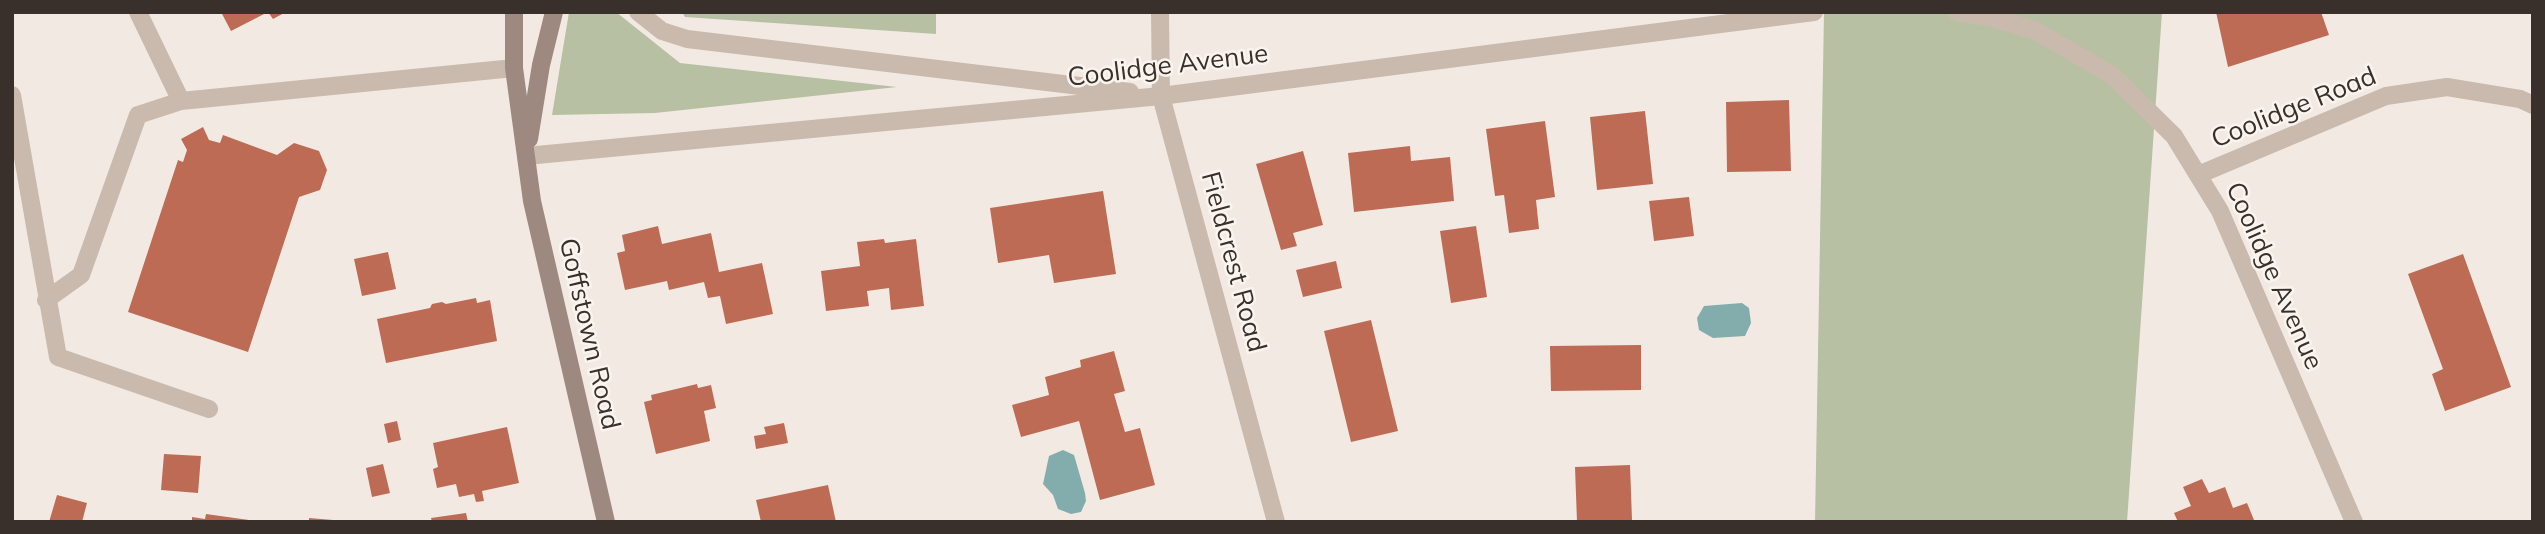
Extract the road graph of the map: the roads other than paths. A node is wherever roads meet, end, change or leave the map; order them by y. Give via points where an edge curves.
1 (138, 12) edge
2 (514, 12) edge
3 (554, 12) edge
4 (638, 12) edge
5 (1160, 12) edge
6 (1814, 12) edge
7 (1957, 12) edge
8 (514, 68) junction
9 (12, 95) edge
10 (1161, 96) junction
11 (181, 100) junction
12 (2533, 105) edge
13 (526, 156) junction
14 (2198, 175) junction
15 (46, 300) junction
16 (209, 409) dead end
17 (606, 522) edge
18 (1276, 522) edge
19 (2354, 522) edge

1 - 11 street
2 - 8 main road, Goffstown Road
3 - 13 main road, Goffstown Road
4 - 10 street via 662,31 687,40
5 - 10 street, Fieldcrest Road
6 - 10 street, Coolidge Avenue
7 - 14 street, Coolidge Avenue via 2034,30 2112,75 2174,136
8 - 11 street
8 - 13 main road, Goffstown Road
9 - 15 street
10 - 13 street, Coolidge Avenue
10 - 18 street, Fieldcrest Road
11 - 15 street via 138,115 81,275
12 - 14 street, Coolidge Road via 2447,87 2386,96
13 - 17 main road, Goffstown Road via 544,260
14 - 19 street, Coolidge Avenue via 2220,211
15 - 16 street via 58,357

